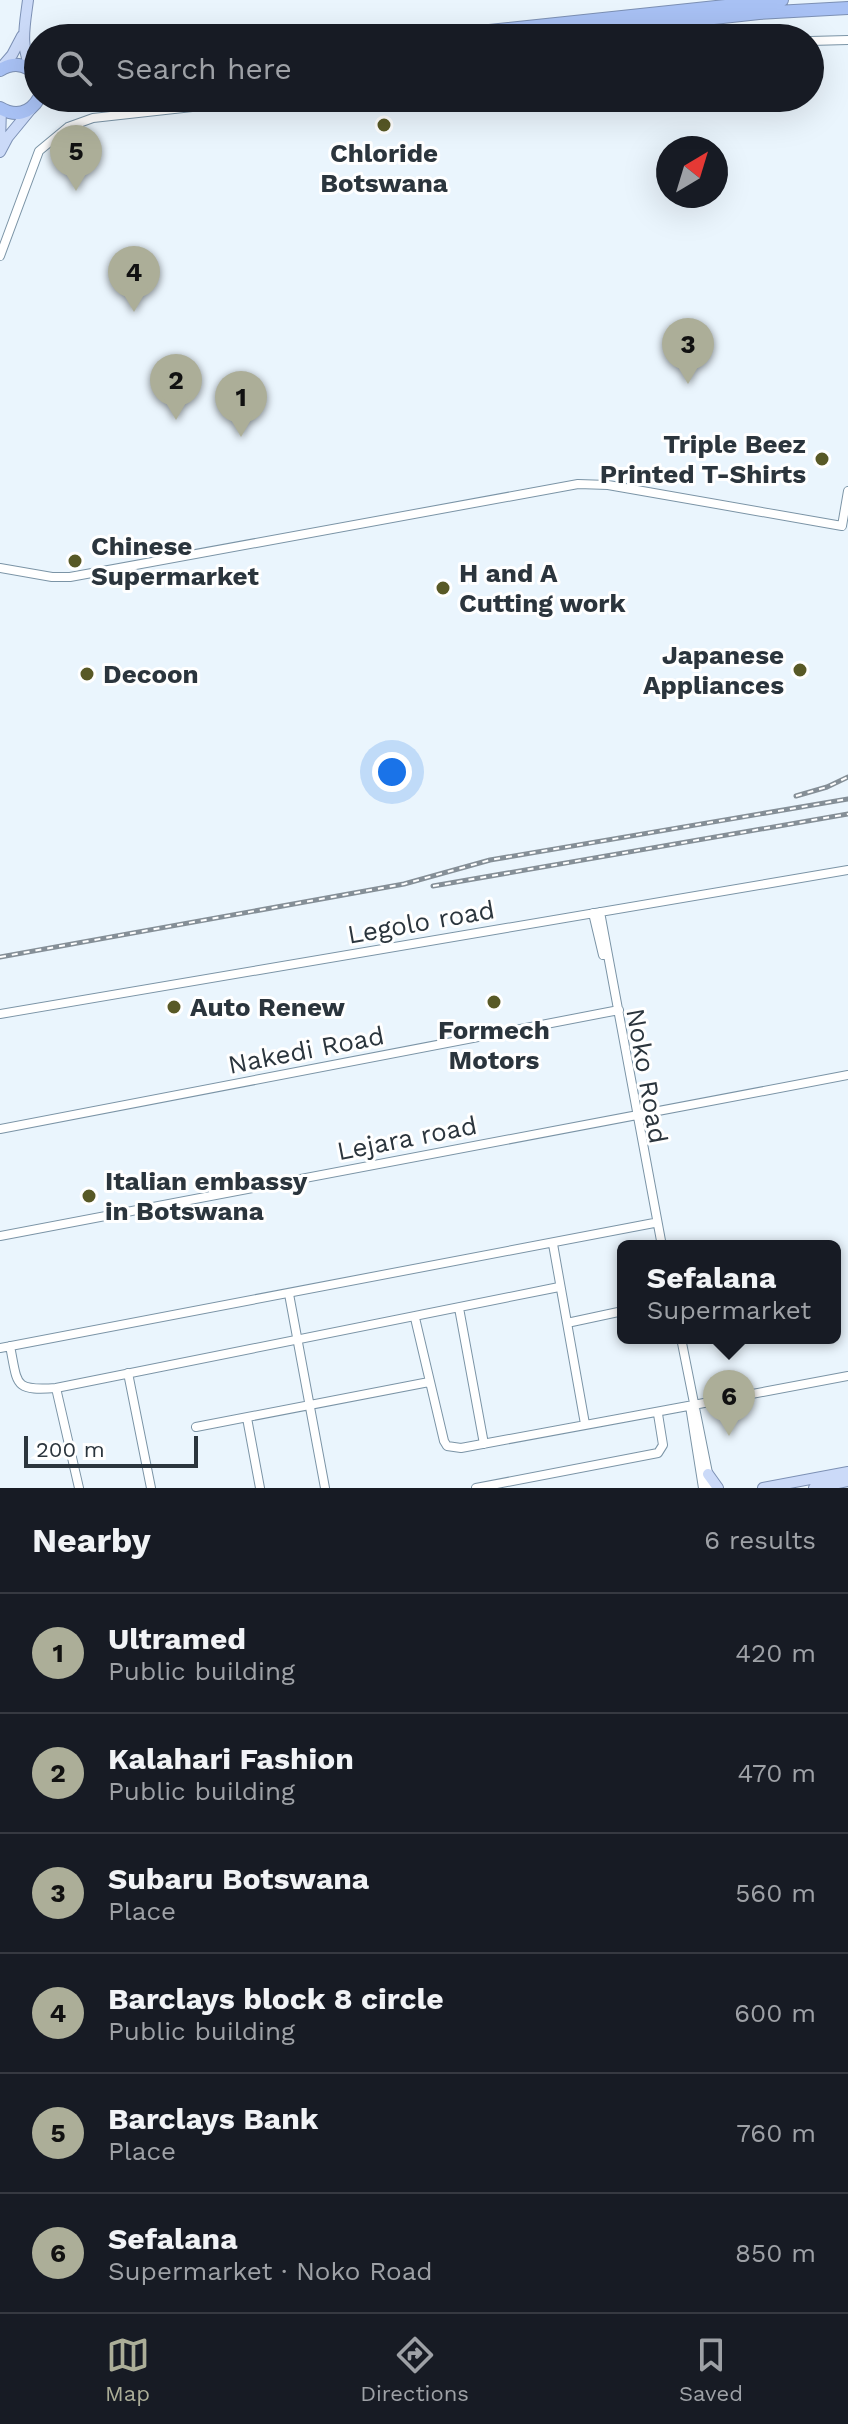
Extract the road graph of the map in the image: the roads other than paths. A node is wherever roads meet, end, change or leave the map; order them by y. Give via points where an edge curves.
1 (28, 0) edge
2 (782, 0) edge
3 (848, 8) edge
4 (25, 24) edge
5 (555, 24) edge
6 (659, 24) edge
7 (24, 31) edge
8 (848, 40) edge
9 (824, 41) edge
10 (24, 65) edge
11 (0, 70) edge
12 (0, 108) edge
13 (24, 109) edge
14 (29, 112) edge
15 (147, 112) edge
16 (0, 142) edge
17 (0, 152) edge
18 (0, 256) edge
19 (848, 491) edge
20 (0, 568) edge
21 (848, 870) edge
22 (597, 912) junction
23 (617, 1010) junction
24 (0, 1014) edge
25 (848, 1075) edge
26 (635, 1116) junction
27 (0, 1129) edge
28 (654, 1223) junction
29 (0, 1236) edge
30 (658, 1240) edge
31 (659, 1240) edge
32 (553, 1244) junction
33 (559, 1287) junction
34 (289, 1294) junction
35 (459, 1308) junction
36 (617, 1312) edge
37 (415, 1318) junction
38 (567, 1323) junction
39 (296, 1338) junction
40 (680, 1344) edge
41 (5, 1347) edge
42 (128, 1373) junction
43 (848, 1376) edge
44 (429, 1382) junction
45 (56, 1388) junction
46 (310, 1406) junction
47 (693, 1407) junction
48 (658, 1414) junction
49 (247, 1418) junction
50 (585, 1424) junction
51 (196, 1427) dead end
52 (484, 1444) junction
53 (848, 1472) edge
54 (708, 1474) junction
55 (848, 1481) edge
56 (79, 1488) edge
57 (151, 1488) edge
58 (260, 1488) edge
59 (325, 1488) edge
60 (476, 1488) edge
61 (703, 1488) edge
62 (711, 1488) edge
63 (718, 1488) edge
64 (763, 1488) edge
65 (814, 1488) edge

1 - 4 main road
2 - 5 highway
3 - 6 highway
7 - 11 main road
8 - 9 street
10 - 11 highway
12 - 13 highway via 14,114
12 - 16 main road
14 - 17 main road
15 - 18 street via 74,123 39,151
19 - 20 street via 842,526 578,484 70,577
21 - 22 street, Legolo road
22 - 23 street, Noko Road
22 - 24 street, Legolo road
23 - 26 street, Noko Road
23 - 27 street, Nakedi Road
25 - 26 street, Lejara road
26 - 28 street, Noko Road
26 - 29 street, Lejara road
26 - 31 street
28 - 30 street, Noko Road
28 - 32 street
32 - 33 street
32 - 34 street
33 - 35 street
33 - 38 street
34 - 39 street
34 - 41 street
35 - 37 street
35 - 52 street
36 - 38 street
37 - 39 street
37 - 44 street
38 - 50 street
39 - 42 street
39 - 46 street
40 - 47 street
41 - 45 street via 22,1386
42 - 45 street
42 - 57 street
43 - 47 street
44 - 46 street
44 - 52 street via 447,1446
45 - 56 street
46 - 49 street
46 - 59 street
47 - 48 street
47 - 54 street
47 - 61 street
48 - 50 street
48 - 60 street via 663,1445 658,1453
49 - 51 street
49 - 58 street
50 - 52 street
53 - 64 main road
54 - 62 street
54 - 63 main road
55 - 65 main road

